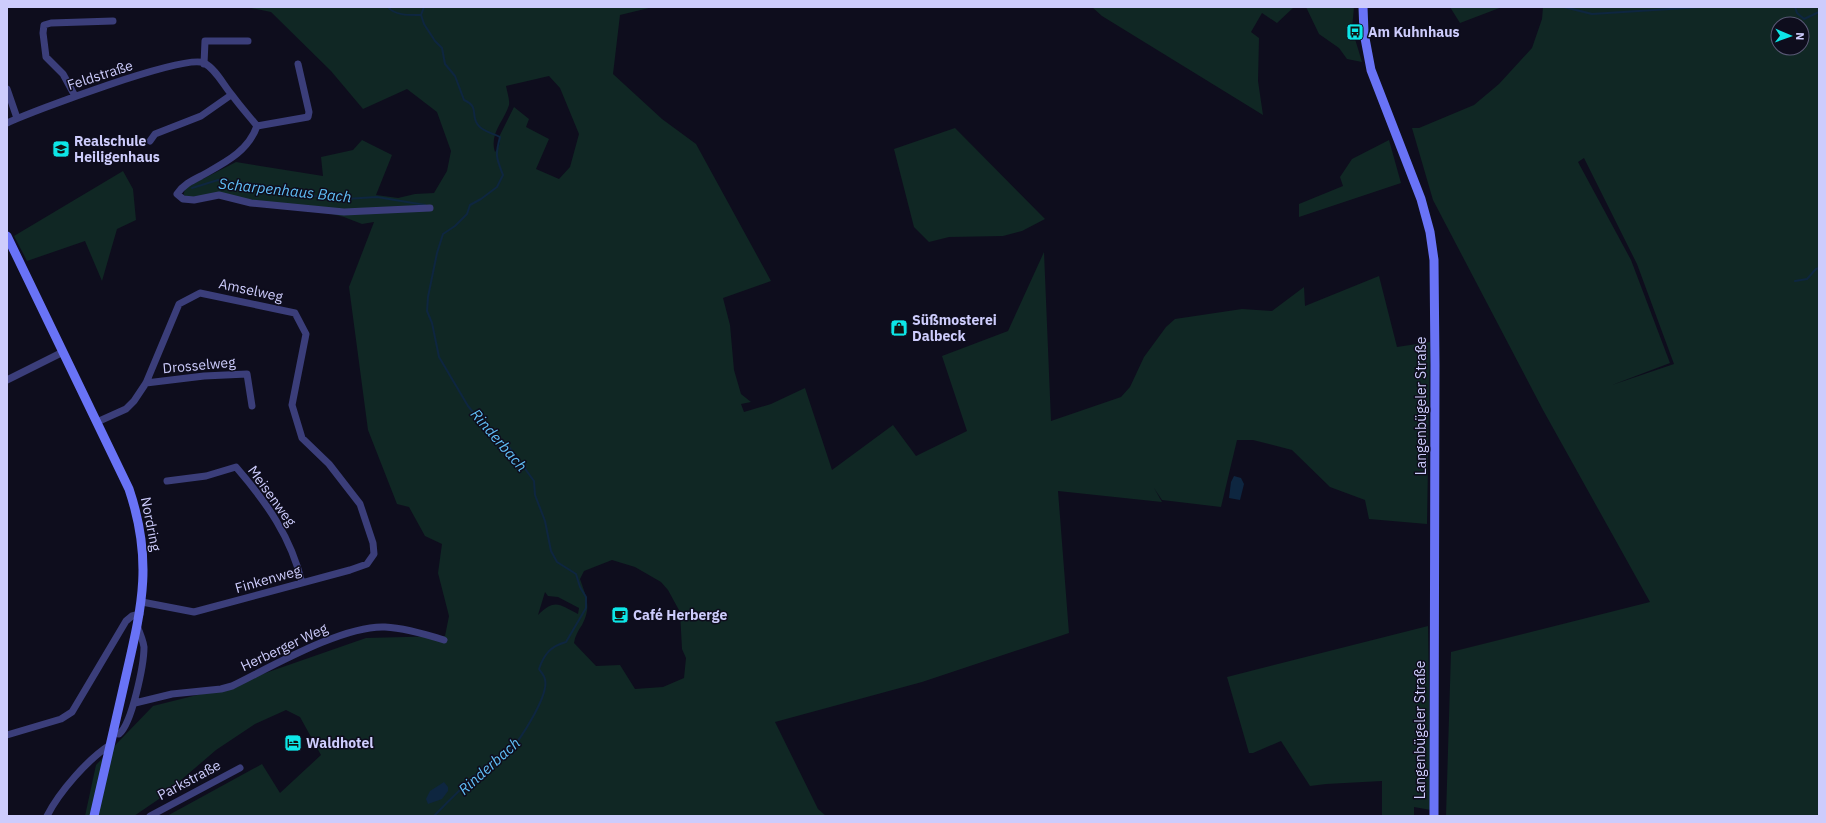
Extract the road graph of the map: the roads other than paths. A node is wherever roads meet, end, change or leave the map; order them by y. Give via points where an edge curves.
1 (1363, 7) edge
2 (113, 21) dead end
3 (248, 41) dead end
4 (204, 64) junction
5 (298, 64) dead end
6 (7, 90) edge
7 (231, 95) junction
8 (75, 96) junction
9 (17, 118) junction
10 (7, 123) edge
11 (257, 126) junction
12 (150, 140) dead end
13 (430, 208) dead end
14 (7, 236) edge
15 (63, 352) junction
16 (7, 380) edge
17 (146, 383) junction
18 (252, 406) dead end
19 (98, 422) junction
20 (167, 481) dead end
21 (370, 532) joint
22 (302, 583) junction
23 (142, 602) junction
24 (140, 614) junction
25 (137, 626) junction
26 (444, 640) dead end
27 (135, 703) junction
28 (113, 733) junction
29 (7, 736) edge
30 (110, 744) junction
31 (240, 768) dead end
32 (159, 814) edge
33 (47, 816) edge
34 (94, 816) edge
35 (150, 816) edge
36 (1434, 816) edge

1 - 36 main road, Langenbügeler Straße via 1364,34 1371,70 1421,199 1434,260
2 - 8 street via 44,25 46,57 63,74
3 - 4 street via 205,41
4 - 7 street via 218,76
4 - 8 street, Feldstraße via 193,61
5 - 11 street via 308,117
6 - 9 street
7 - 11 street
7 - 12 street via 201,116 155,134
8 - 9 street, Feldstraße
9 - 10 street, Feldstraße
11 - 13 street via 253,138 230,160 182,186 176,194 183,199 194,200 219,195 251,203 344,212
14 - 15 main road, Nordring
15 - 16 street
15 - 19 main road, Nordring
17 - 18 street, Drosselweg via 247,374
17 - 19 street, Amselweg via 126,409
17 - 21 street, Amselweg via 179,304 200,293 295,313 306,334 292,405 302,438 346,483 360,504
19 - 23 main road, Nordring via 136,509 144,554
20 - 22 street, Meisenweg via 206,476 236,467 262,500 289,543
21 - 22 street, Finkenweg via 374,554 367,564
22 - 23 street, Finkenweg via 194,612
23 - 24 main road, Nordring
24 - 25 main road, Nordring
24 - 29 street via 126,621 72,712 60,719
25 - 27 street via 144,649
25 - 28 main road, Nordring
26 - 27 street, Herberger Weg via 402,629 362,629 339,636 232,686 172,694
27 - 28 street via 124,731 120,734
28 - 30 main road, Nordring
30 - 33 street via 93,757
30 - 34 main road, Nordring
31 - 32 street, Parkstraße
32 - 35 street, Parkstraße

